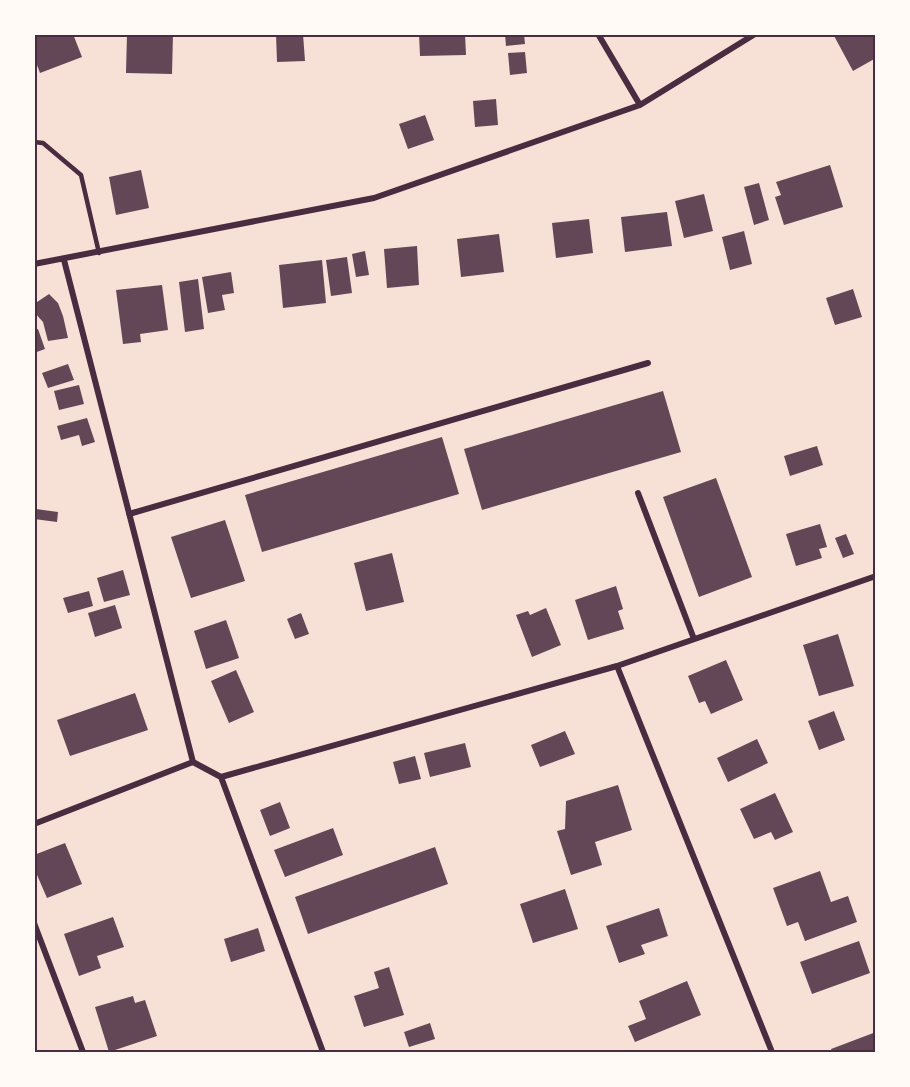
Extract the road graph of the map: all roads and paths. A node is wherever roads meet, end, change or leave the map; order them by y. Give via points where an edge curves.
1 (598, 34) edge
2 (754, 34) edge
3 (640, 105) junction
4 (34, 142) edge
5 (99, 253) junction
6 (64, 260) junction
7 (34, 264) edge
8 (648, 363) dead end
9 (638, 493) dead end
10 (129, 514) junction
11 (876, 576) edge
12 (693, 639) junction
13 (617, 666) junction
14 (194, 762) junction
15 (221, 777) junction
16 (34, 824) edge
17 (34, 923) edge
18 (82, 1053) edge
19 (323, 1053) edge
20 (772, 1053) edge

1 - 3 street
2 - 3 street
3 - 5 street via 374,198
4 - 5 lane via 43,143 81,175
5 - 6 street
6 - 7 street
6 - 10 street
8 - 10 street
9 - 12 street
10 - 14 street
11 - 12 street
12 - 13 street
13 - 15 street
13 - 20 street
14 - 15 street
14 - 16 street
15 - 19 street
17 - 18 street

